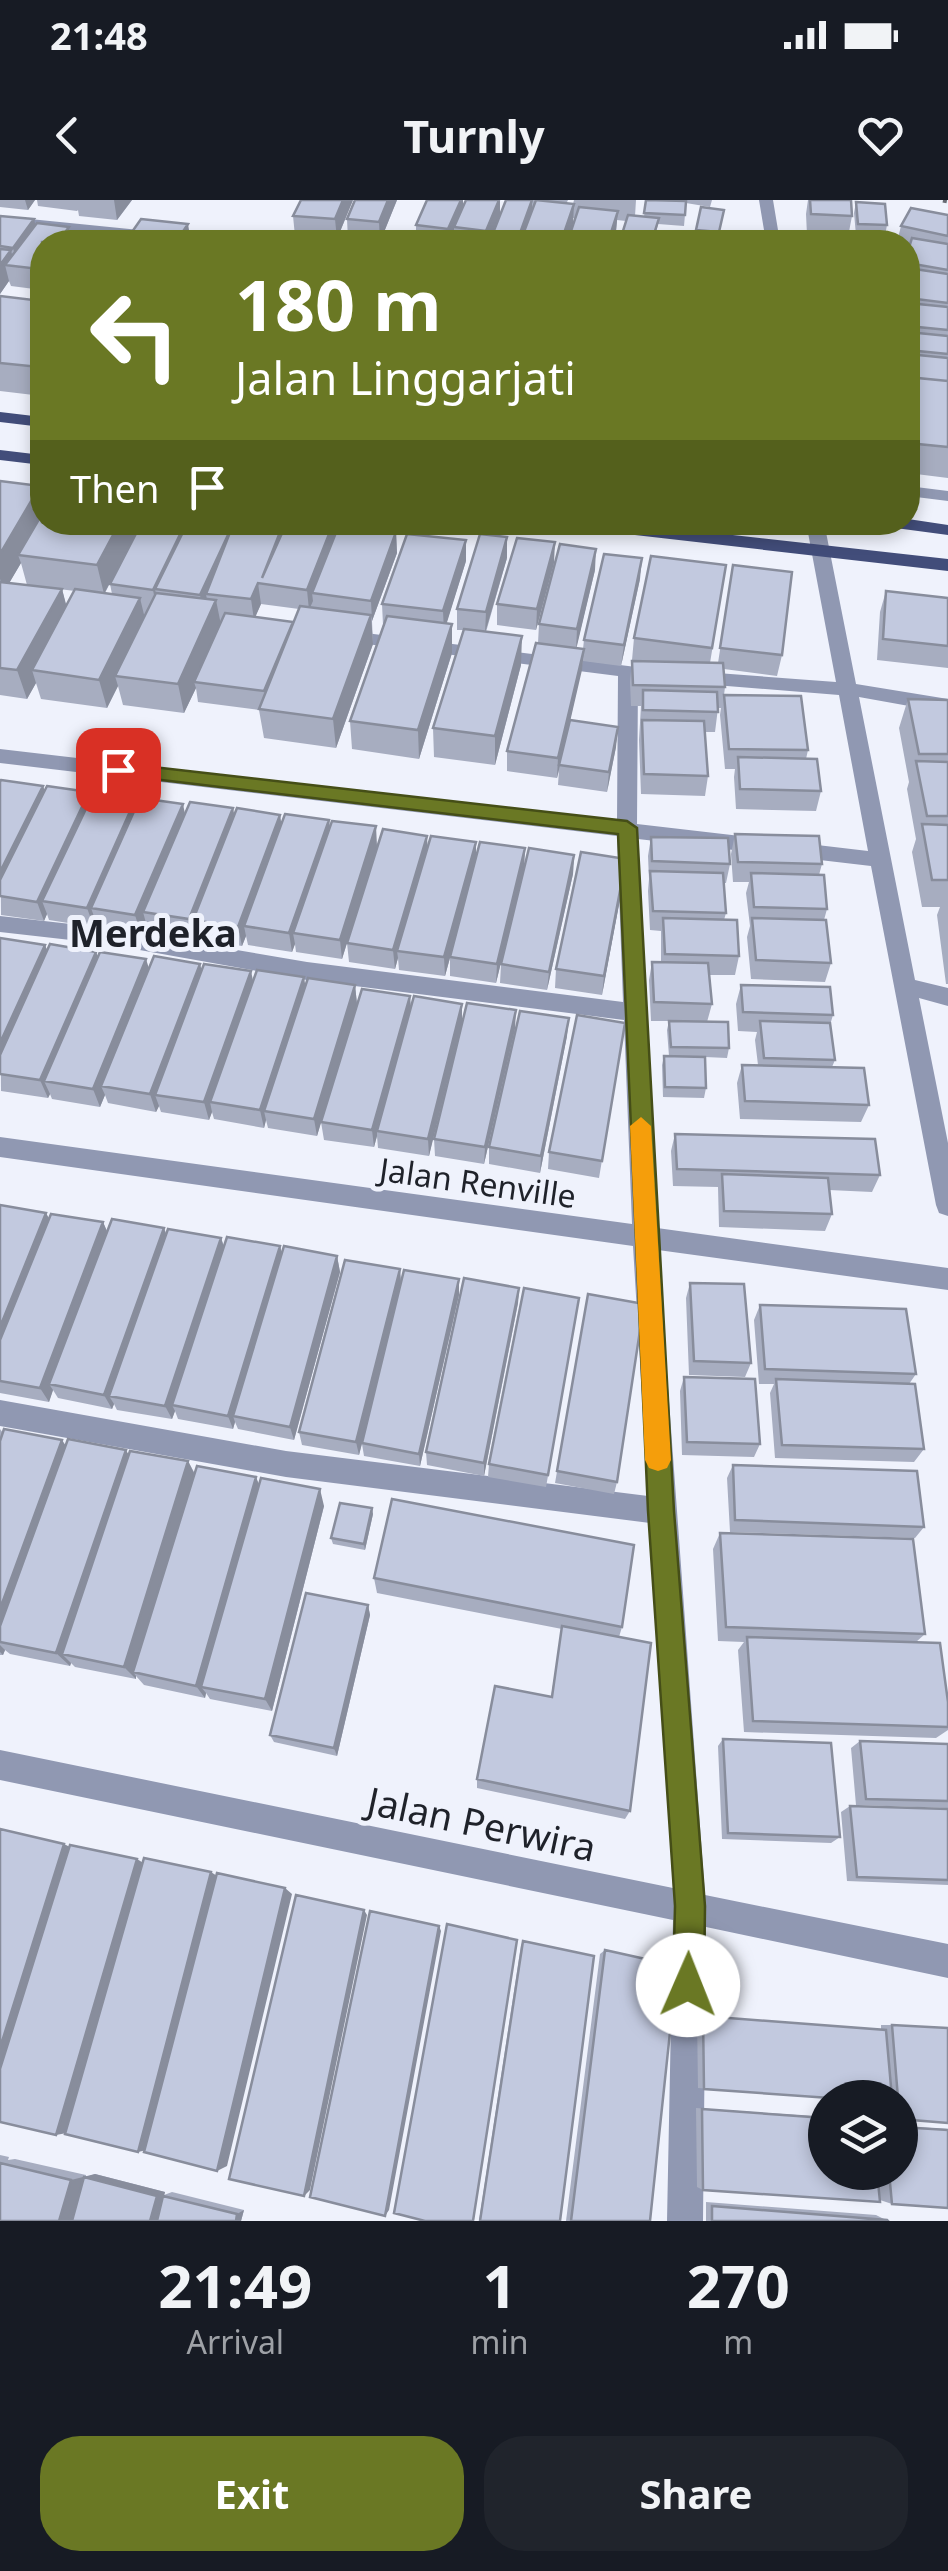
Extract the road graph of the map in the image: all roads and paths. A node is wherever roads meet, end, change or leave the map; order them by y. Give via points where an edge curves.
1 (766, 200) edge
2 (0, 220) edge
3 (100, 230) edge
4 (772, 230) edge
5 (0, 417) edge
6 (30, 421) edge
7 (0, 456) edge
8 (30, 459) edge
9 (920, 492) edge
10 (948, 496) edge
11 (920, 526) edge
12 (948, 530) edge
13 (676, 535) edge
14 (818, 535) edge
15 (820, 552) junction
16 (948, 565) edge
17 (316, 632) edge
18 (628, 672) junction
19 (846, 688) junction
20 (948, 706) edge
21 (0, 756) edge
22 (627, 828) junction
23 (882, 860) junction
24 (0, 924) edge
25 (905, 986) junction
26 (948, 997) edge
27 (636, 1013) junction
28 (0, 1147) edge
29 (948, 1206) edge
30 (645, 1238) junction
31 (948, 1279) edge
32 (0, 1413) edge
33 (661, 1511) junction
34 (0, 1764) edge
35 (690, 1906) junction
36 (948, 1961) edge
37 (684, 2221) edge

1 - 4 street
2 - 3 street
5 - 6 main road
7 - 8 main road
9 - 10 street
11 - 12 main road
13 - 15 main road
14 - 15 street
15 - 16 main road
15 - 19 street
17 - 18 street
18 - 19 street
18 - 22 street
19 - 20 street
19 - 23 street
21 - 22 street
22 - 23 street
22 - 27 street
23 - 25 street
24 - 27 street
25 - 26 street
25 - 29 street
27 - 30 street
28 - 30 street, Jalan Renville
30 - 31 street, Jalan Renville
30 - 33 street
32 - 33 street via 286,1464
33 - 35 street
34 - 35 street, Jalan Perwira
35 - 36 street, Jalan Perwira
35 - 37 street

